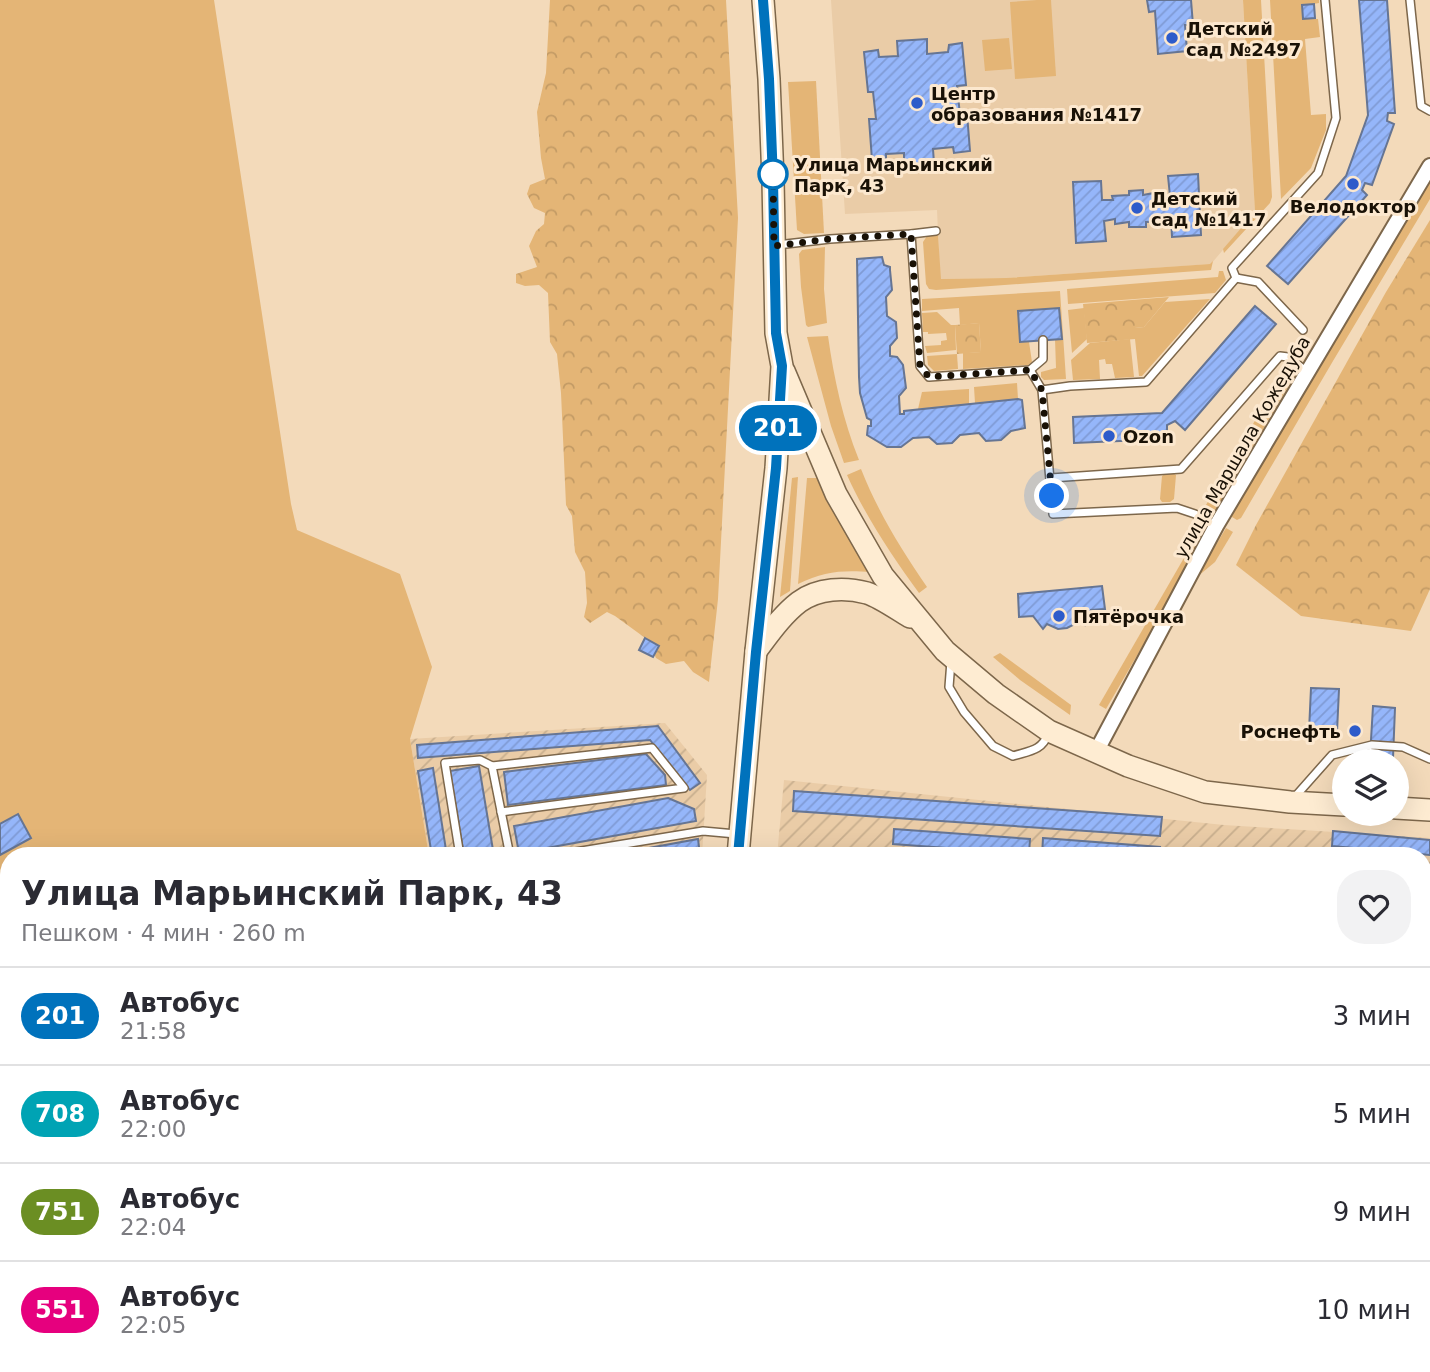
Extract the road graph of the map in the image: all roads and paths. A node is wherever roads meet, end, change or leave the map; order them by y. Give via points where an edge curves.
1 (763, 0) edge
2 (1325, 0) edge
3 (1410, 0) edge
4 (1430, 111) edge
5 (1430, 166) edge
6 (936, 230) dead end
7 (911, 234) junction
8 (774, 246) junction
9 (1236, 278) junction
10 (1303, 330) dead end
11 (1043, 340) dead end
12 (782, 366) junction
13 (1030, 370) junction
14 (1307, 372) junction
15 (1042, 390) junction
16 (1051, 478) junction
17 (1216, 526) junction
18 (926, 628) junction
19 (756, 652) junction
20 (952, 657) junction
21 (1049, 731) junction
22 (1097, 752) junction
23 (1430, 759) edge
24 (492, 766) junction
25 (1290, 802) junction
26 (1332, 804) edge
27 (1409, 809) edge
28 (1430, 810) edge
29 (501, 812) junction
30 (740, 834) junction
31 (458, 847) edge
32 (507, 847) edge
33 (606, 847) edge
34 (739, 847) edge

1 - 8 main road
2 - 9 lane via 1336,118 1318,173 1232,268
3 - 4 lane via 1421,106
5 - 14 street, улица Маршала Кожедуба
6 - 7 lane
7 - 8 lane
7 - 13 lane via 920,366 929,377
8 - 12 main road via 776,333
9 - 10 lane via 1258,282
9 - 15 lane via 1146,382
11 - 13 lane via 1043,359
12 - 18 main road via 836,494 883,576
12 - 19 main road
13 - 15 lane
14 - 16 lane via 1280,356 1181,468
14 - 17 street, улица Маршала Кожедуба
15 - 16 lane
16 - 17 lane via 1054,514 1177,508
17 - 22 street, улица Маршала Кожедуба
18 - 19 main road via 868,593 819,592 792,608
18 - 20 main road
19 - 30 main road
20 - 21 main road
20 - 21 lane via 949,687 993,746 1013,756 1044,744
21 - 22 main road
22 - 25 main road via 1205,792
23 - 25 lane via 1403,747 1371,745 1332,755
24 - 29 lane
24 - 29 lane via 652,748 684,788
24 - 31 lane via 480,761 444,763
25 - 26 main road
27 - 28 main road
29 - 32 lane
30 - 33 lane via 703,831
30 - 34 main road

